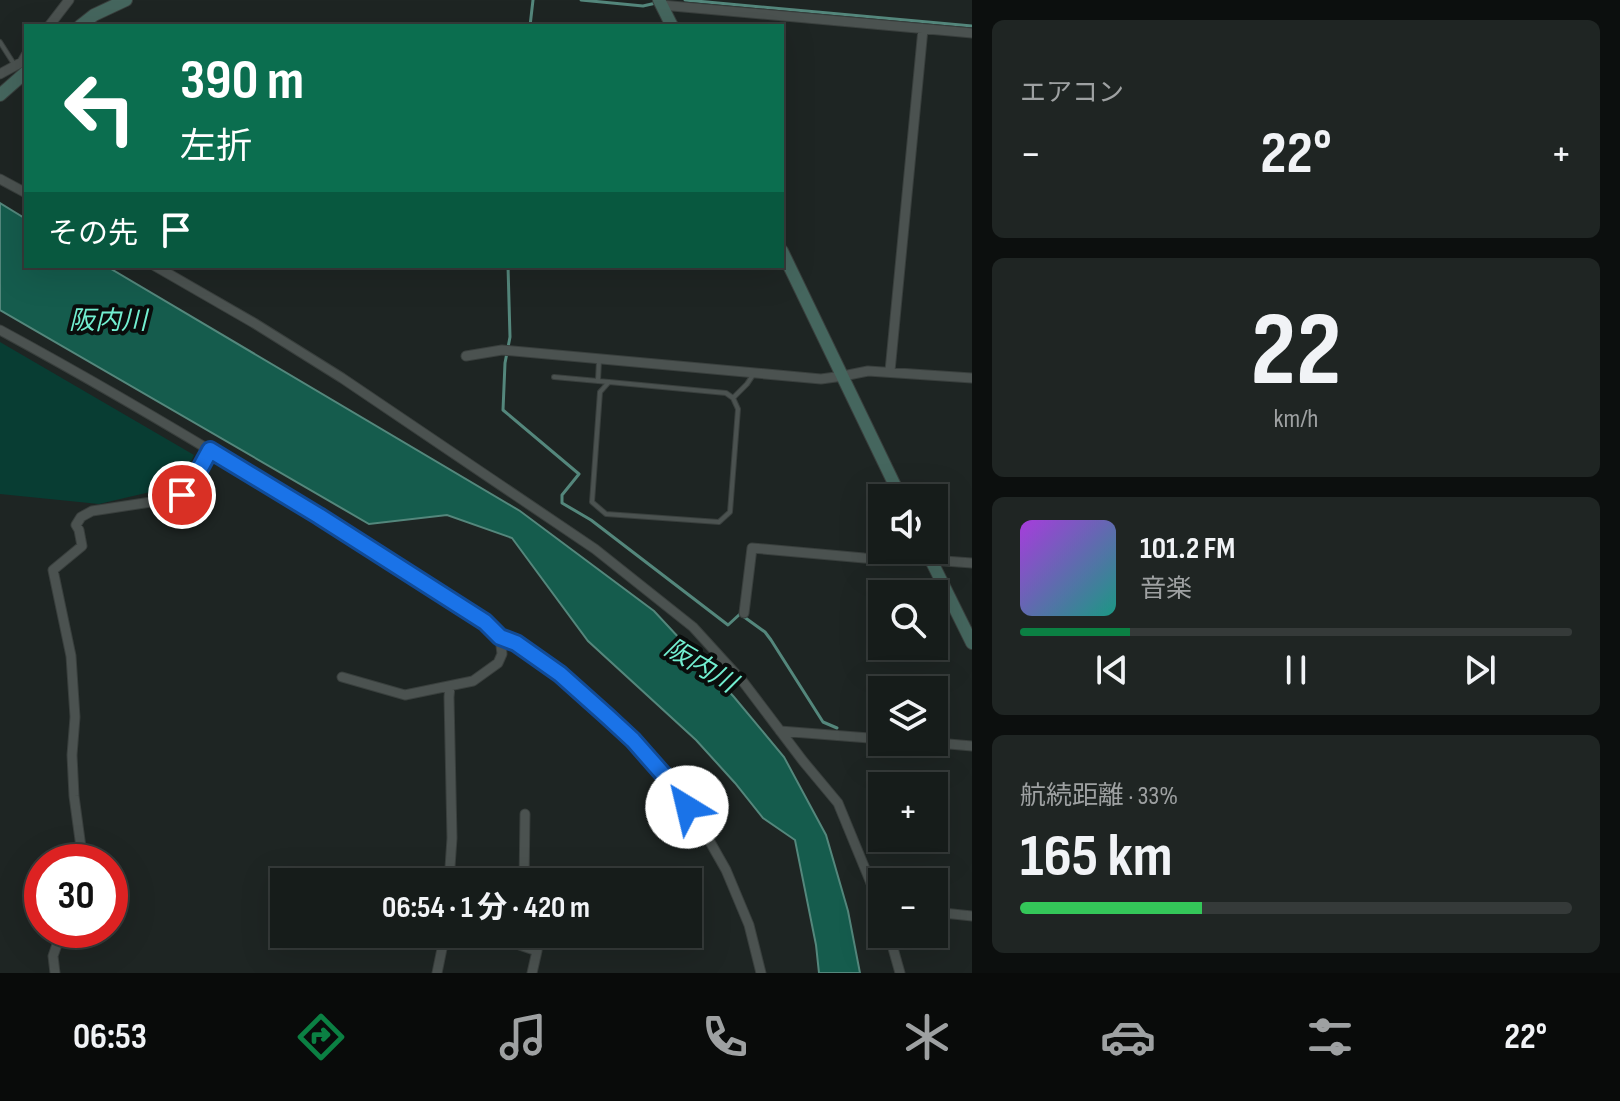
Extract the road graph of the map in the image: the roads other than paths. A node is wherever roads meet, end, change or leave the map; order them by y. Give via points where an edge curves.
1 (69, 0) edge
2 (126, 0) edge
3 (660, 2) edge
4 (51, 24) edge
5 (83, 24) edge
6 (671, 24) edge
7 (923, 29) junction
8 (972, 33) edge
9 (0, 42) edge
10 (23, 64) edge
11 (0, 74) edge
12 (0, 95) edge
13 (0, 179) edge
14 (24, 192) edge
15 (784, 255) edge
16 (158, 268) edge
17 (0, 330) edge
18 (466, 356) dead end
19 (599, 359) junction
20 (890, 371) junction
21 (754, 373) junction
22 (843, 376) junction
23 (554, 377) dead end
24 (972, 378) edge
25 (598, 380) junction
26 (609, 382) junction
27 (733, 398) junction
28 (210, 450) junction
29 (894, 484) edge
30 (868, 558) edge
31 (948, 559) edge
32 (972, 563) edge
33 (932, 564) edge
34 (744, 613) dead end
35 (500, 637) junction
36 (972, 643) edge
37 (342, 677) dead end
38 (450, 686) junction
39 (780, 731) junction
40 (868, 738) edge
41 (948, 744) edge
42 (972, 746) edge
43 (525, 814) dead end
44 (81, 844) edge
45 (450, 868) edge
46 (524, 868) edge
47 (868, 876) edge
48 (948, 913) edge
49 (972, 916) edge
50 (56, 948) edge
51 (442, 948) edge
52 (531, 948) edge
53 (893, 948) edge
54 (55, 973) edge
55 (437, 973) edge
56 (532, 973) edge
57 (761, 973) edge
58 (900, 973) edge

1 - 4 street
2 - 5 street
3 - 6 street
3 - 7 street
7 - 8 street
7 - 20 street
9 - 10 lane
10 - 11 street
10 - 12 street
13 - 14 street
15 - 22 street
16 - 39 street via 342,378 595,549 693,627
17 - 28 street
18 - 19 street via 502,350
19 - 21 street
19 - 25 lane
20 - 22 street
20 - 24 street
21 - 22 street
21 - 27 lane
22 - 29 street
23 - 25 lane
25 - 26 lane
26 - 27 lane via 726,393
26 - 27 lane via 600,392 592,502 606,514 719,522 730,512 738,409
28 - 35 street via 485,622
28 - 44 street via 182,495 81,517 76,525 82,546 53,570 71,656 74,796
30 - 34 street via 752,548
31 - 32 street
33 - 36 street
35 - 38 street via 498,663 473,681
35 - 57 street via 560,674 633,740 669,781 726,870 749,925
37 - 38 street via 405,695
38 - 45 street
39 - 40 street
39 - 47 street via 838,803
41 - 42 street
43 - 46 street
48 - 49 street
50 - 54 street
51 - 55 street
52 - 56 street via 537,951
53 - 58 street

